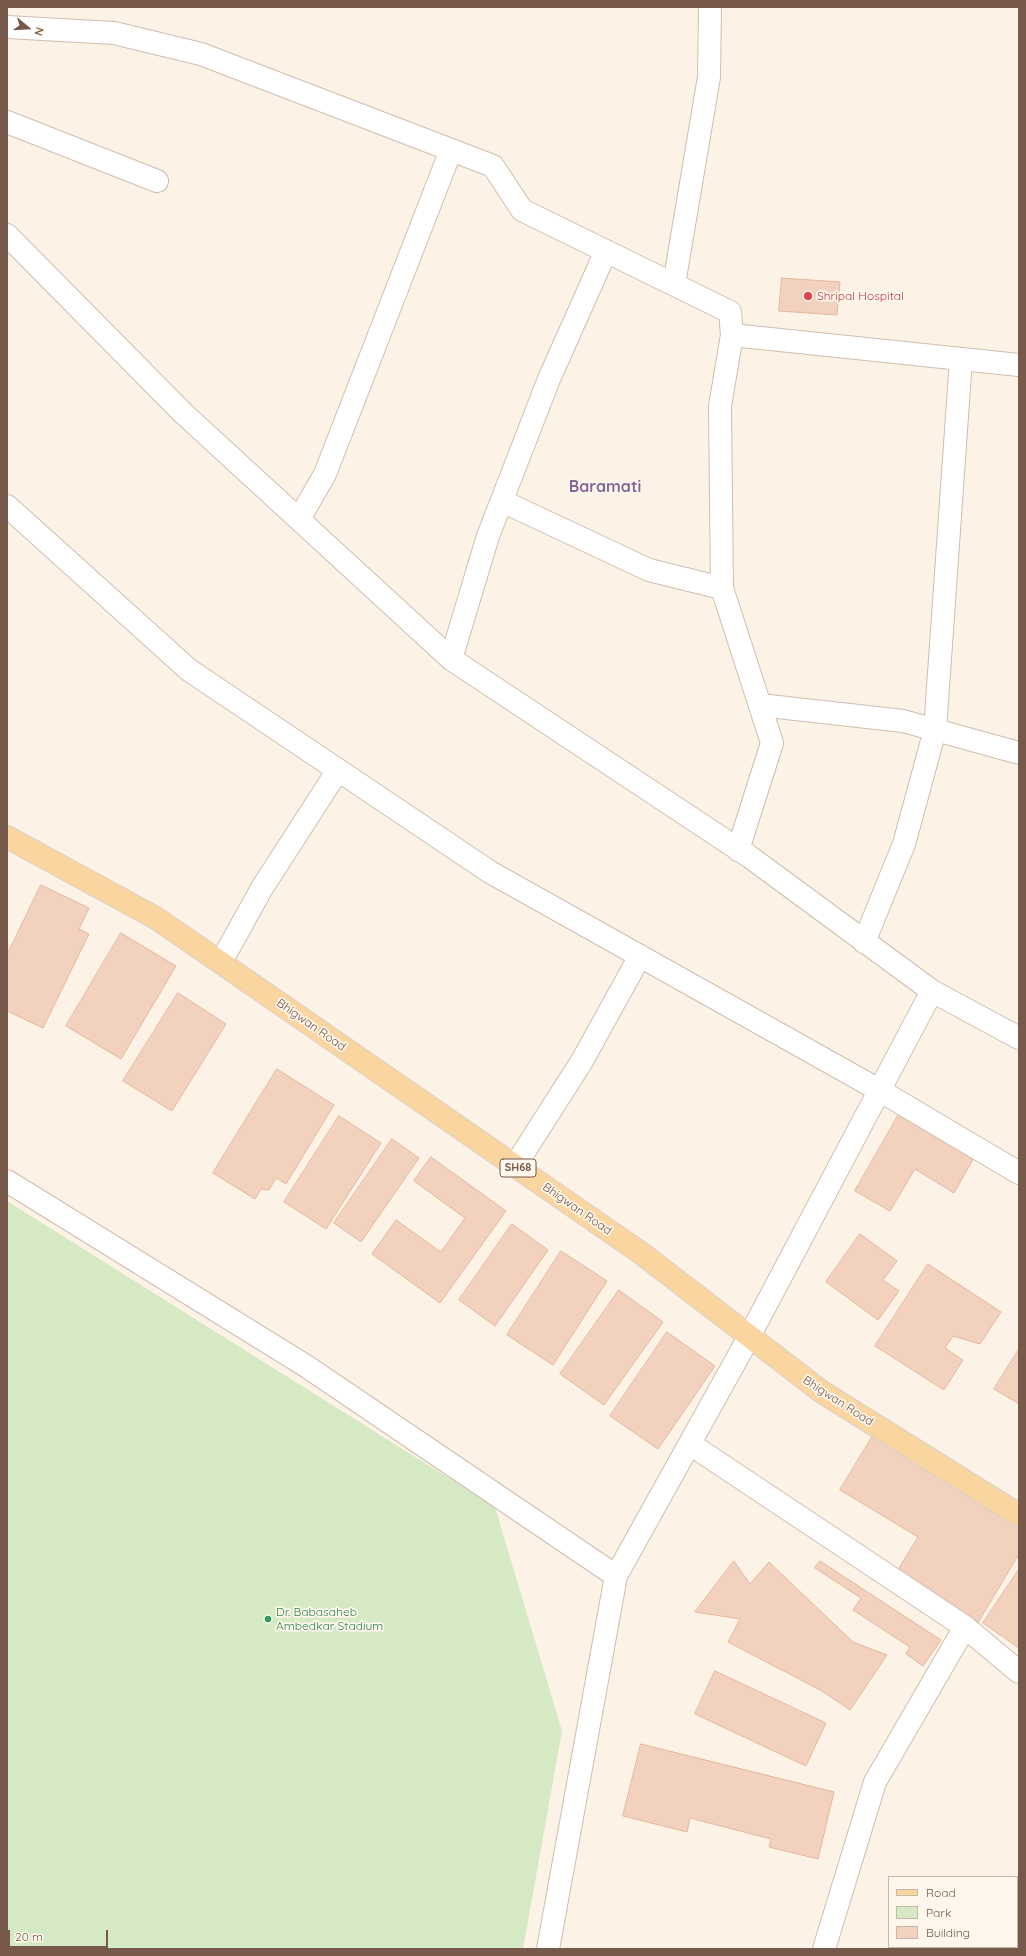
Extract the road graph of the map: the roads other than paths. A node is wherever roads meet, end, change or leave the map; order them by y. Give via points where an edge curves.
1 (710, 7) edge
2 (7, 27) edge
3 (7, 122) edge
4 (451, 150) junction
5 (157, 180) dead end
6 (7, 235) edge
7 (606, 251) junction
8 (674, 284) junction
9 (732, 335) junction
10 (962, 359) junction
11 (1019, 365) edge
12 (502, 502) junction
13 (7, 506) edge
14 (299, 519) junction
15 (722, 588) junction
16 (451, 660) junction
17 (760, 705) junction
18 (935, 730) junction
19 (1019, 753) edge
20 (338, 770) junction
21 (7, 837) edge
22 (738, 850) junction
23 (864, 942) junction
24 (640, 956) junction
25 (221, 962) junction
26 (932, 991) junction
27 (1019, 1038) edge
28 (879, 1090) junction
29 (515, 1166) junction
30 (1019, 1173) edge
31 (7, 1181) edge
32 (750, 1337) junction
33 (690, 1444) junction
34 (1019, 1515) edge
35 (616, 1576) junction
36 (965, 1628) junction
37 (1019, 1672) edge
38 (548, 1949) edge
39 (824, 1949) edge

1 - 8 street via 709,77
2 - 4 street via 114,33 201,54
3 - 5 street
4 - 7 street via 493,166 522,210
4 - 14 street via 325,474
6 - 14 street via 183,413
7 - 8 street
7 - 12 street via 549,379
8 - 9 street via 730,312
9 - 10 street
9 - 15 street via 720,406
10 - 11 street
10 - 18 street
12 - 15 street via 649,570
12 - 16 street via 488,536
13 - 20 street via 189,670
14 - 16 street
15 - 17 street
16 - 22 street
17 - 18 street via 902,721
17 - 22 street via 772,743
18 - 19 street
18 - 23 street via 904,844
20 - 24 street via 490,872
20 - 25 street via 262,888
21 - 25 main road, Bhigwan Road / SH68 via 156,918
22 - 23 street
23 - 26 street
24 - 28 street
24 - 29 street via 582,1061
25 - 29 main road, Bhigwan Road / SH68
26 - 27 street
26 - 28 street
28 - 30 street
28 - 32 street
29 - 32 main road, Bhigwan Road / SH68 via 641,1253
31 - 35 street via 306,1366
32 - 33 street
32 - 34 main road, Bhigwan Road / SH68 via 822,1392
33 - 35 street
33 - 36 street
35 - 38 street
36 - 37 street
36 - 39 street via 875,1782

